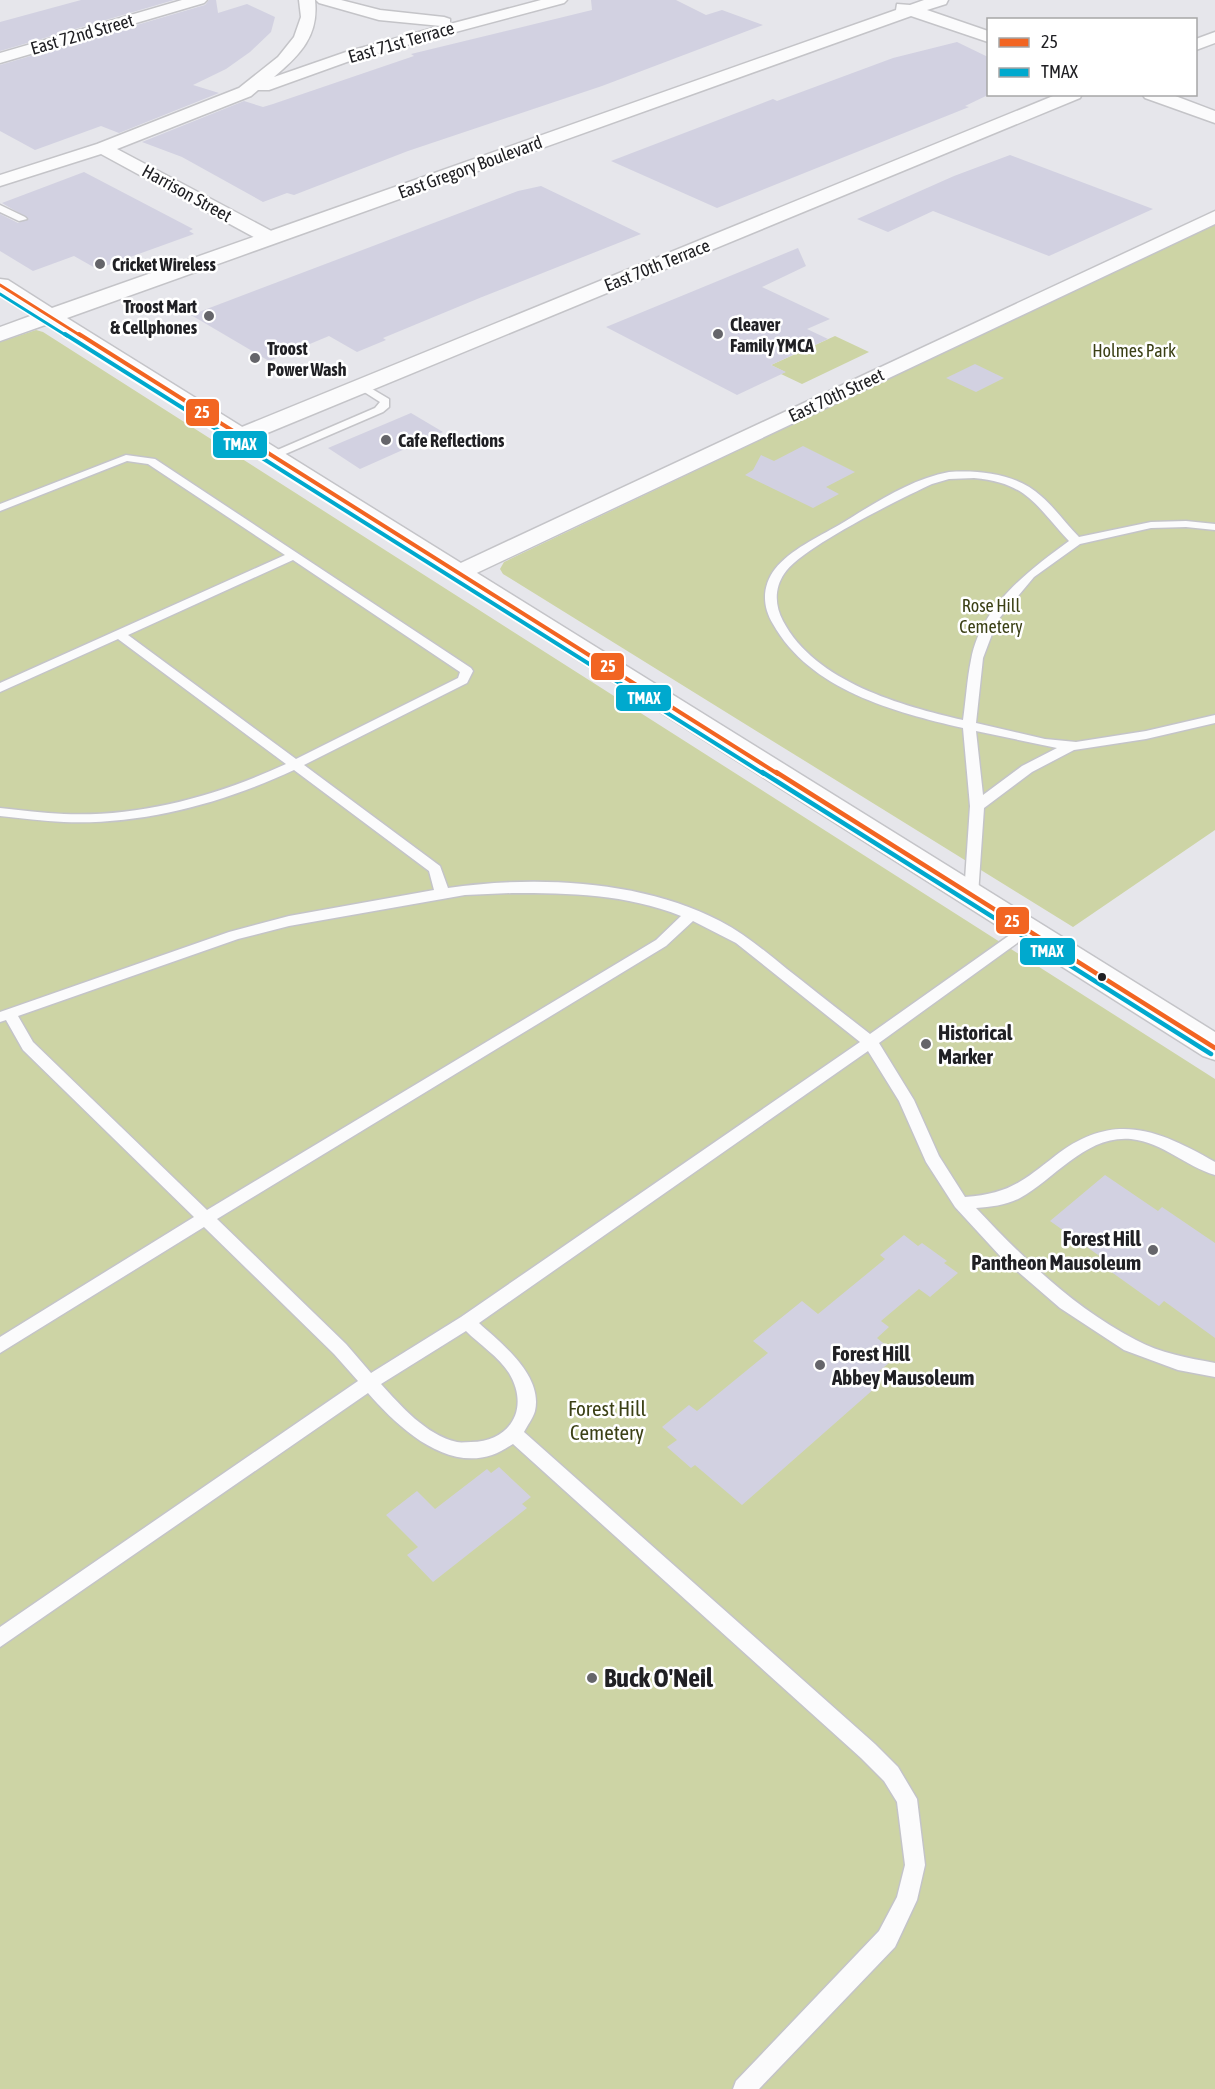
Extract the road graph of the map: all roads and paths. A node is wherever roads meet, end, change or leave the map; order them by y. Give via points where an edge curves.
1 (199, 0) edge
2 (307, 0) edge
3 (324, 0) edge
4 (559, 0) edge
5 (940, 0) edge
6 (888, 2) dead end
7 (911, 10) junction
8 (468, 23) junction
9 (1215, 37) edge
10 (987, 38) edge
11 (1197, 45) edge
12 (0, 58) edge
13 (246, 92) junction
14 (1069, 96) edge
15 (1157, 96) edge
16 (1215, 117) edge
17 (104, 148) junction
18 (0, 181) edge
19 (2, 211) edge
20 (1215, 217) edge
21 (22, 219) dead end
22 (270, 238) junction
23 (0, 285) edge
24 (50, 316) junction
25 (0, 334) edge
26 (362, 386) junction
27 (240, 436) junction
28 (272, 456) junction
29 (0, 508) edge
30 (1215, 527) edge
31 (1076, 541) junction
32 (295, 555) junction
33 (458, 573) junction
34 (119, 634) junction
35 (0, 688) edge
36 (1215, 719) edge
37 (969, 725) junction
38 (1072, 746) junction
39 (295, 765) junction
40 (977, 806) junction
41 (0, 812) edge
42 (442, 893) junction
43 (971, 895) junction
44 (691, 914) junction
45 (1026, 930) junction
46 (5, 1015) edge
47 (870, 1042) junction
48 (1215, 1048) edge
49 (1215, 1169) edge
50 (961, 1203) junction
51 (206, 1218) junction
52 (467, 1322) junction
53 (0, 1346) edge
54 (1215, 1370) edge
55 (369, 1383) junction
56 (514, 1434) junction
57 (0, 1638) edge
58 (744, 2089) edge

1 - 12 street, East 72nd Street
2 - 13 street, East 71st Terrace via 309,17 302,38 284,60
3 - 8 street via 379,15
4 - 8 street, East 71st Terrace
5 - 7 main road, East Gregory Boulevard
6 - 7 main road
7 - 10 main road
7 - 22 main road, East Gregory Boulevard
8 - 13 street, East 71st Terrace via 352,55
9 - 11 street
13 - 17 street, East 71st Terrace
14 - 26 street, East 70th Terrace
15 - 16 main road
17 - 18 street, East 71st Terrace
17 - 22 street, Harrison Street
19 - 21 lane
20 - 33 street, East 70th Street
22 - 24 main road, East Gregory Boulevard
23 - 24 main road
24 - 25 main road, East Gregory Boulevard
24 - 27 main road
26 - 27 street, East 70th Terrace
26 - 28 lane via 385,401 385,405
27 - 28 main road
28 - 33 main road
29 - 32 lane via 126,459 138,458 159,465
30 - 31 lane via 1151,525
31 - 37 lane via 1029,575 991,620 976,658
31 - 37 lane via 1044,503 1024,487 1005,479 942,477 920,485 805,550 779,570 770,598 780,628 821,671 902,709
32 - 34 lane
32 - 39 lane via 466,671 463,680
33 - 43 main road
34 - 35 lane
34 - 39 lane
36 - 38 lane via 1147,737
37 - 38 lane
37 - 40 lane
38 - 40 lane via 1028,769
39 - 41 lane via 247,787 161,810 64,818
39 - 42 lane via 435,870
40 - 43 lane
42 - 44 lane via 512,888 616,892
42 - 46 lane via 234,935
43 - 45 main road
44 - 47 lane via 741,940
44 - 51 lane via 661,943
45 - 47 lane
45 - 48 main road
46 - 51 lane via 28,1046
47 - 50 lane via 906,1100 932,1158
47 - 52 lane
49 - 50 lane via 1153,1138 1101,1135 1015,1193 994,1200
50 - 54 lane via 1007,1252 1066,1303 1130,1346 1178,1363
51 - 53 lane
51 - 55 lane via 340,1348
52 - 55 lane
52 - 56 lane via 513,1366 525,1391 526,1411
55 - 56 lane via 399,1416 428,1437 456,1450 489,1449
55 - 57 lane
56 - 58 lane via 868,1751 891,1774 907,1799 915,1865 907,1900 887,1939

